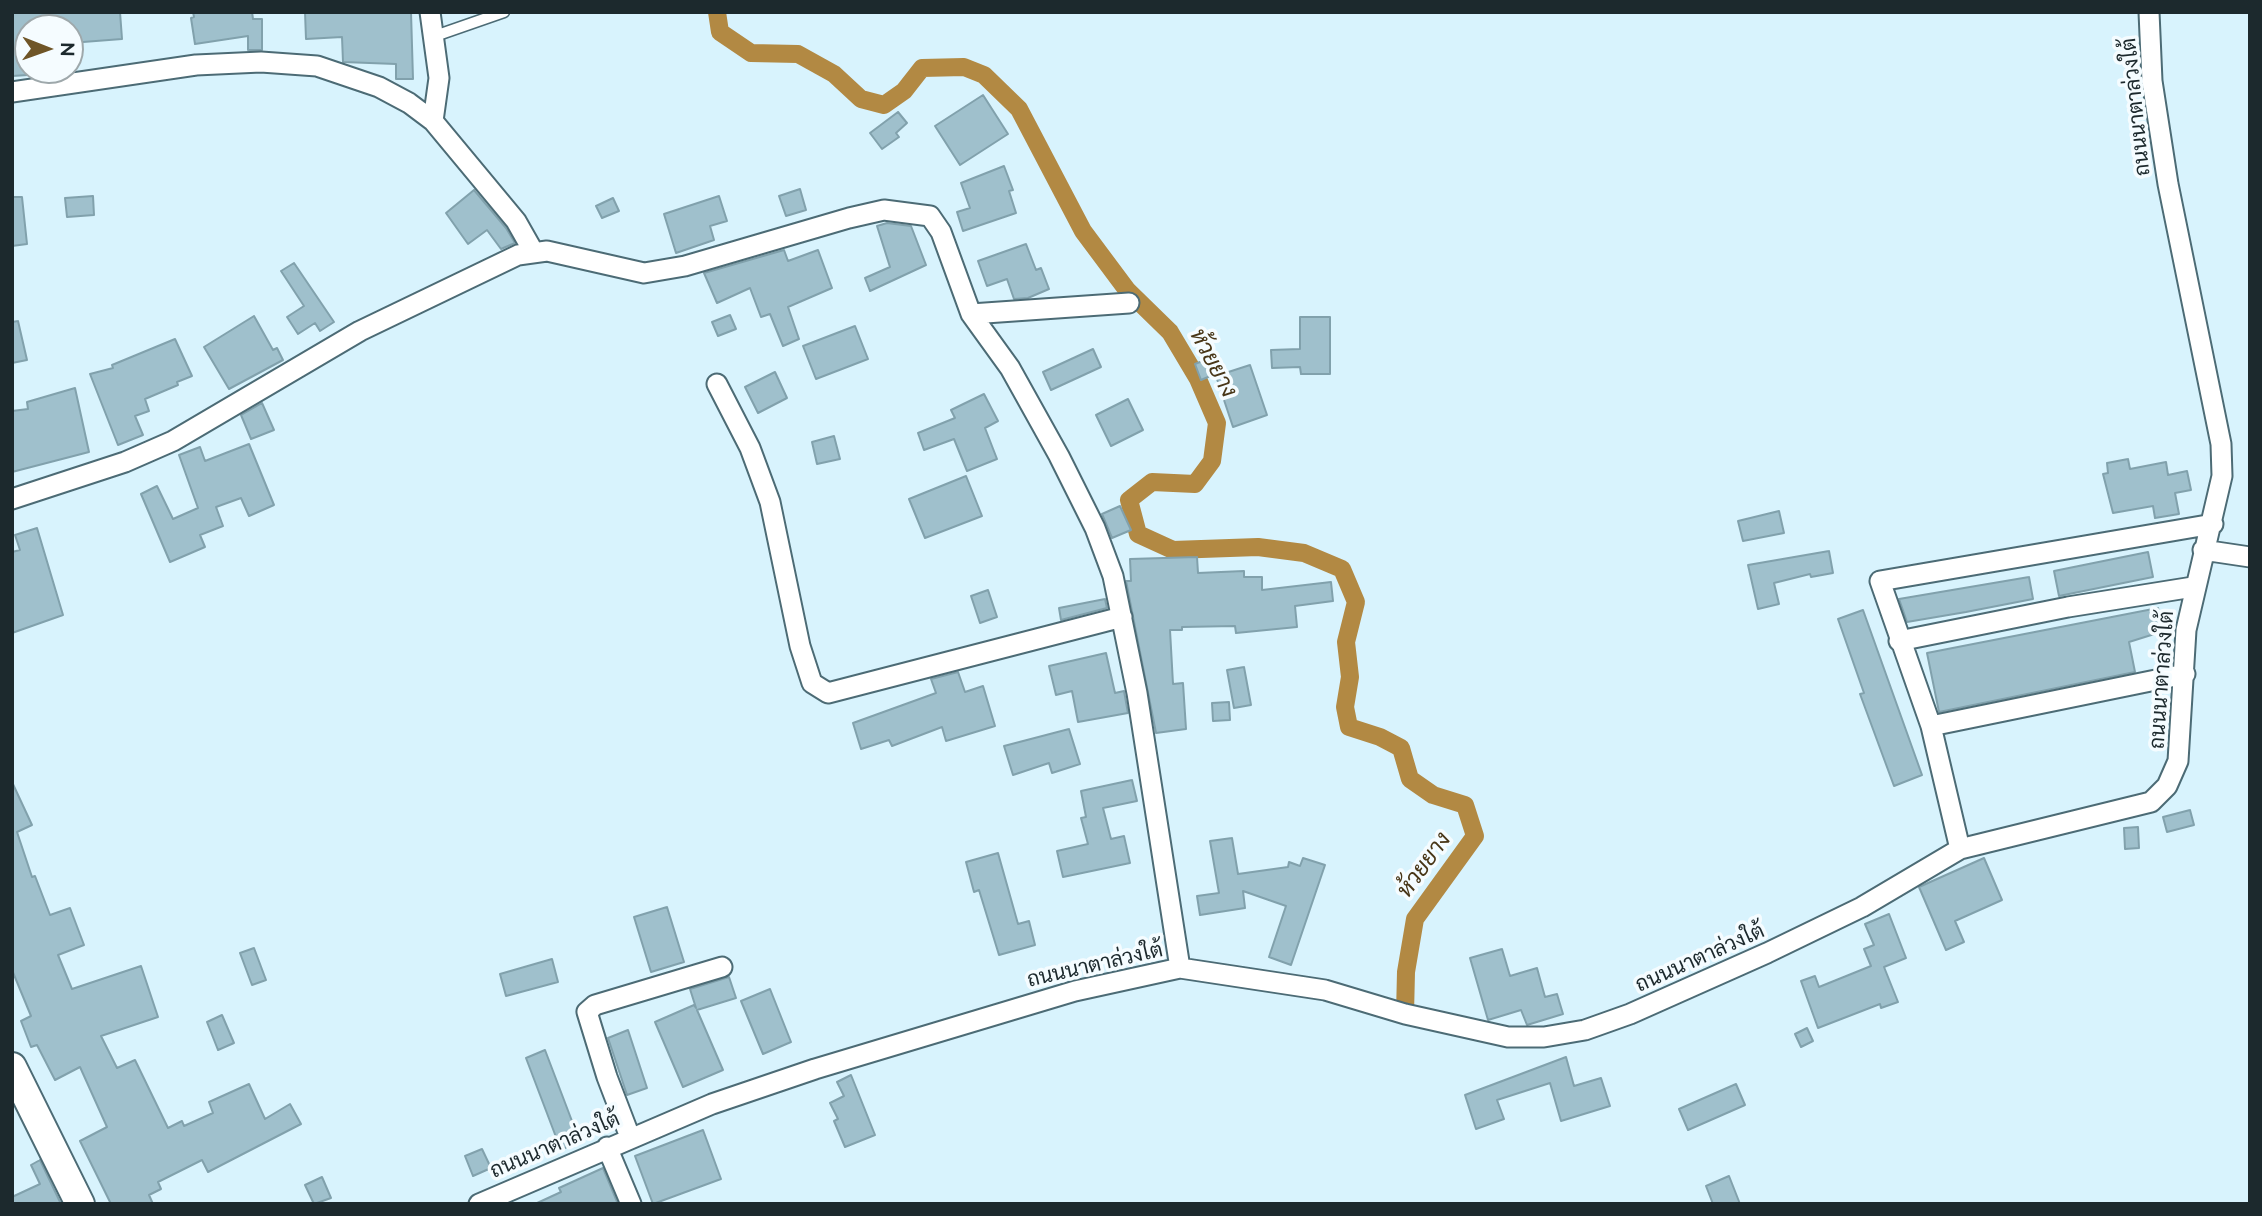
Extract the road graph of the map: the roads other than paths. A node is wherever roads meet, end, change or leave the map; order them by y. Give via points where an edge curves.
1 (430, 12) edge
2 (504, 12) edge
3 (2149, 12) edge
4 (435, 36) junction
5 (12, 92) edge
6 (433, 121) junction
7 (533, 251) junction
8 (1129, 303) dead end
9 (971, 314) junction
10 (717, 384) dead end
11 (12, 499) edge
12 (2213, 524) junction
13 (2203, 550) junction
14 (2250, 557) edge
15 (2193, 587) junction
16 (1122, 617) junction
17 (1899, 641) junction
18 (2185, 674) junction
19 (1931, 726) junction
20 (1961, 849) junction
21 (722, 967) dead end
22 (1180, 968) junction
23 (12, 1067) edge
24 (20, 1102) edge
25 (631, 1137) junction
26 (607, 1147) junction
27 (80, 1204) edge
28 (479, 1204) edge
29 (631, 1204) edge

1 - 4 street
2 - 4 lane
3 - 12 street, ถนนนาตาล่วงใต้ via 2152,81 2168,184 2221,444 2222,475
4 - 6 street via 439,78
5 - 6 street via 196,65 290,62 379,87
6 - 7 street via 516,221
7 - 9 street via 643,273 729,254 849,218 884,210 909,212 930,216 941,232
7 - 11 street via 360,331 173,441
8 - 9 street
9 - 16 street via 1010,368 1095,528
10 - 16 street via 750,448 770,502 812,683 828,693
12 - 13 street, ถนนนาตาล่วงใต้
12 - 17 street via 1880,582
13 - 14 street
13 - 15 street, ถนนนาตาล่วงใต้
15 - 17 street
15 - 18 street, ถนนนาตาล่วงใต้
16 - 22 street
17 - 19 street
18 - 19 street
18 - 20 street, ถนนนาตาล่วงใต้ via 2178,761 2167,786 2151,802
19 - 20 street
20 - 22 street, ถนนนาตาล่วงใต้ via 1862,907 1767,953 1630,1014 1585,1030 1544,1037 1508,1037 1325,990
21 - 25 street via 595,1005 587,1012
22 - 25 street, ถนนนาตาล่วงใต้ via 964,1022 764,1086
23 - 24 main road
24 - 27 main road
25 - 26 street, ถนนนาตาล่วงใต้
26 - 28 street, ถนนนาตาล่วงใต้
26 - 29 street

